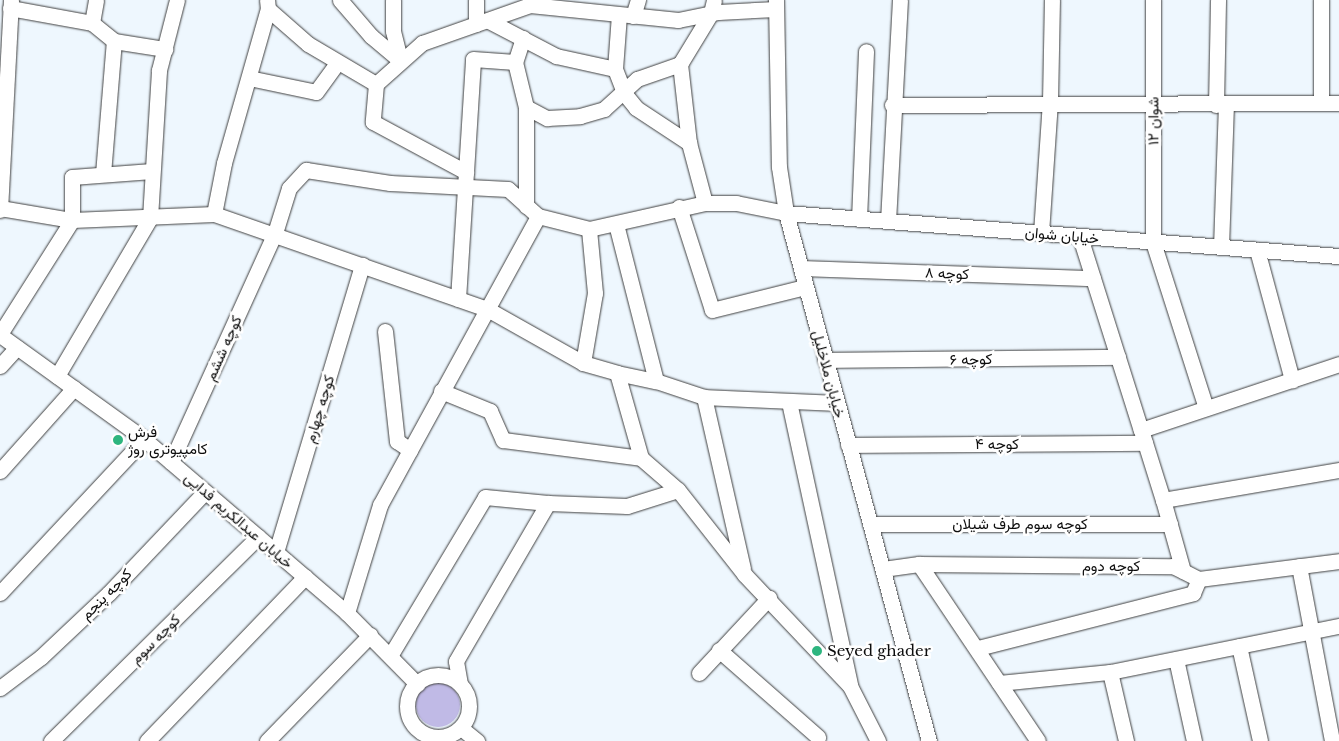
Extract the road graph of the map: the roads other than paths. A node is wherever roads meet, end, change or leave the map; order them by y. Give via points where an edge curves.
1 (96, 0) edge
2 (177, 0) edge
3 (340, 0) edge
4 (393, 0) edge
5 (476, 0) edge
6 (638, 0) edge
7 (900, 0) edge
8 (1052, 0) edge
9 (1153, 0) edge
10 (1218, 0) edge
11 (1321, 0) edge
12 (556, 3) edge
13 (11, 4) edge
14 (267, 4) edge
15 (776, 5) edge
16 (713, 7) edge
17 (626, 15) junction
18 (482, 22) junction
19 (92, 23) junction
20 (523, 38) junction
21 (114, 40) junction
22 (165, 49) junction
23 (866, 51) dead end
24 (400, 60) junction
25 (515, 62) junction
26 (337, 63) junction
27 (680, 64) junction
28 (616, 69) junction
29 (249, 78) junction
30 (376, 84) junction
31 (3, 86) edge
32 (624, 93) junction
33 (1050, 102) junction
34 (1321, 103) junction
35 (1339, 103) edge
36 (1221, 105) junction
37 (892, 106) junction
38 (1153, 106) junction
39 (526, 107) junction
40 (688, 143) junction
41 (152, 171) junction
42 (104, 174) junction
43 (466, 180) junction
44 (705, 202) junction
45 (526, 206) junction
46 (679, 207) junction
47 (1, 209) edge
48 (786, 213) junction
49 (214, 214) junction
50 (538, 216) junction
51 (150, 218) junction
52 (859, 219) junction
53 (72, 220) junction
54 (888, 221) junction
55 (616, 224) junction
56 (589, 229) junction
57 (275, 233) junction
58 (1041, 234) junction
59 (1080, 237) junction
60 (1153, 242) junction
61 (1222, 247) junction
62 (1257, 250) junction
63 (1339, 256) edge
64 (362, 265) junction
65 (801, 268) junction
66 (1093, 278) junction
67 (805, 288) junction
68 (458, 299) junction
69 (489, 310) junction
70 (385, 331) dead end
71 (0, 334) edge
72 (17, 347) junction
73 (1118, 357) junction
74 (824, 360) junction
75 (582, 363) junction
76 (1339, 364) edge
77 (0, 366) edge
78 (617, 373) junction
79 (57, 376) junction
80 (1292, 380) junction
81 (656, 381) junction
82 (74, 388) junction
83 (441, 391) junction
84 (704, 397) junction
85 (789, 402) junction
86 (836, 403) junction
87 (1206, 408) junction
88 (1143, 437) junction
89 (144, 439) junction
90 (848, 445) junction
91 (410, 450) junction
92 (641, 458) junction
93 (171, 462) junction
94 (1339, 470) edge
95 (0, 472) edge
96 (678, 490) junction
97 (205, 492) junction
98 (1163, 500) junction
99 (548, 503) junction
100 (870, 524) junction
101 (1170, 524) junction
102 (258, 537) junction
103 (276, 552) junction
104 (1339, 562) edge
105 (919, 564) junction
106 (1299, 566) junction
107 (883, 569) junction
108 (1183, 571) junction
109 (744, 574) junction
110 (305, 578) junction
111 (1199, 579) junction
112 (0, 593) edge
113 (769, 598) junction
114 (347, 613) junction
115 (1339, 626) edge
116 (1311, 631) junction
117 (370, 636) junction
118 (1239, 646) junction
119 (978, 648) junction
120 (719, 650) junction
121 (390, 656) junction
122 (1176, 659) junction
123 (1110, 672) junction
124 (699, 673) dead end
125 (998, 683) junction
126 (417, 684) junction
127 (460, 684) junction
128 (850, 686) junction
129 (0, 688) edge
130 (460, 728) junction
131 (818, 737) dead end
132 (51, 741) edge
133 (146, 741) edge
134 (267, 741) edge
135 (476, 741) edge
136 (878, 741) edge
137 (929, 741) edge
138 (1038, 741) edge
139 (1126, 741) edge
140 (1194, 741) edge
141 (1260, 741) edge
142 (1332, 741) edge

1 - 19 street
2 - 22 street
3 - 24 street via 372,36
4 - 24 street via 394,31
5 - 18 street
6 - 17 street
7 - 37 street
8 - 33 street
9 - 38 street, شوان ۱۲
10 - 36 street
11 - 34 street
12 - 17 street
12 - 18 street via 530,5
13 - 19 street
13 - 31 street
14 - 26 street via 308,44
14 - 29 street
15 - 16 street
15 - 48 street, خیابان ملاخلیل via 779,167
16 - 17 street via 678,20
16 - 27 street
17 - 28 street
18 - 20 street
18 - 24 street via 422,43
19 - 21 street
20 - 25 street
20 - 28 street via 556,56
21 - 22 street
21 - 42 street
22 - 41 street via 160,70
23 - 52 street
24 - 30 street
25 - 39 street
25 - 43 street via 473,59
26 - 29 street via 316,92
26 - 30 street
27 - 32 street via 637,79
27 - 40 street
28 - 32 street
29 - 49 street via 224,163
30 - 43 street via 373,122
31 - 47 street
32 - 39 street via 604,109 580,116 546,118
32 - 40 street via 636,108
33 - 37 street
33 - 38 street
33 - 58 street
34 - 35 street
34 - 36 street
36 - 38 street
36 - 61 street
37 - 54 street
38 - 60 street, شوان ۱۲
39 - 45 street
40 - 44 street
41 - 42 street
41 - 51 street
42 - 53 street via 72,177
43 - 45 street via 508,189
43 - 57 street, کوچه ششم via 390,183 306,170 289,188
43 - 68 street
44 - 46 street, خیابان شوان
44 - 48 street, خیابان شوان via 736,203
45 - 50 street
46 - 55 street, خیابان شوان
46 - 67 street via 712,310
47 - 53 street
48 - 52 street, خیابان شوان
48 - 65 street, خیابان ملاخلیل
49 - 51 street
49 - 57 street
50 - 56 street
50 - 69 street
51 - 53 street
51 - 79 street
52 - 54 street, خیابان شوان
53 - 71 street
54 - 58 street, خیابان شوان
55 - 56 street, خیابان شوان
55 - 81 street
56 - 75 street via 595,293
57 - 64 street
57 - 93 street, کوچه ششم
58 - 59 street, خیابان شوان
59 - 60 street, خیابان شوان
59 - 66 street
60 - 61 street, خیابان شوان
60 - 87 street, شوان ۱۲
61 - 62 street, خیابان شوان
62 - 63 street, خیابان شوان
62 - 80 street
64 - 68 street
64 - 103 street, کوچه چهارم
65 - 66 street, کوچه ۸
65 - 67 street, خیابان ملاخلیل
66 - 73 street
67 - 74 street, خیابان ملاخلیل
68 - 69 street
69 - 75 street
69 - 83 street
70 - 91 street via 397,441
71 - 72 street, خیابان عبدالکریم فدایی
72 - 77 street
72 - 79 street, خیابان عبدالکریم فدایی
73 - 74 street, کوچه ۶
73 - 88 street
74 - 86 street, خیابان ملاخلیل
75 - 78 street
76 - 80 street, کوچه ۴
78 - 81 street
78 - 92 street
79 - 82 street, خیابان عبدالکریم فدایی
80 - 87 street, کوچه ۴
81 - 84 street
82 - 89 street, خیابان عبدالکریم فدایی
82 - 95 street
83 - 91 street
83 - 92 street via 490,411 503,440
84 - 85 street
84 - 109 street
85 - 86 street
85 - 128 street
86 - 90 street, خیابان ملاخلیل
87 - 88 street, کوچه ۴
88 - 90 street, کوچه ۴
88 - 98 street
89 - 93 street, خیابان عبدالکریم فدایی
89 - 112 street
90 - 100 street, خیابان ملاخلیل
91 - 114 street via 380,505
92 - 96 street
93 - 97 street, خیابان عبدالکریم فدایی
94 - 98 street
96 - 99 street via 627,506
96 - 109 street
97 - 102 street, خیابان عبدالکریم فدایی
97 - 129 street, کوچه پنجم via 109,593 41,656
98 - 101 street
99 - 121 street via 485,497
99 - 127 street via 456,661
100 - 101 street, کوچه سوم طرف شیلان
100 - 107 street, خیابان ملاخلیل
101 - 108 street
102 - 103 street, خیابان عبدالکریم فدایی
102 - 132 street, کوچه سوم
103 - 110 street, خیابان عبدالکریم فدایی
104 - 106 street
105 - 107 street, کوچه دوم
105 - 108 street, کوچه دوم via 1173,566
105 - 119 street
106 - 111 street
106 - 116 street
107 - 137 street, خیابان ملاخلیل
108 - 111 street, کوچه دوم
109 - 113 street
110 - 114 street, خیابان عبدالکریم فدایی
110 - 133 street
111 - 119 street via 1193,593
113 - 120 street
113 - 128 street
114 - 117 street, خیابان عبدالکریم فدایی
115 - 116 street
116 - 118 street
116 - 142 street
117 - 121 street, خیابان عبدالکریم فدایی
117 - 134 street
118 - 122 street
118 - 141 street
119 - 125 street
120 - 124 street
120 - 131 street
121 - 126 street, خیابان عبدالکریم فدایی
122 - 123 street
122 - 140 street
123 - 125 street
123 - 139 street
125 - 138 street
126 - 127 street via 430,676 440,675
126 - 130 street via 408,698 407,709 416,728 434,737 444,737
127 - 130 street via 466,691 469,710
128 - 136 street
130 - 135 street

